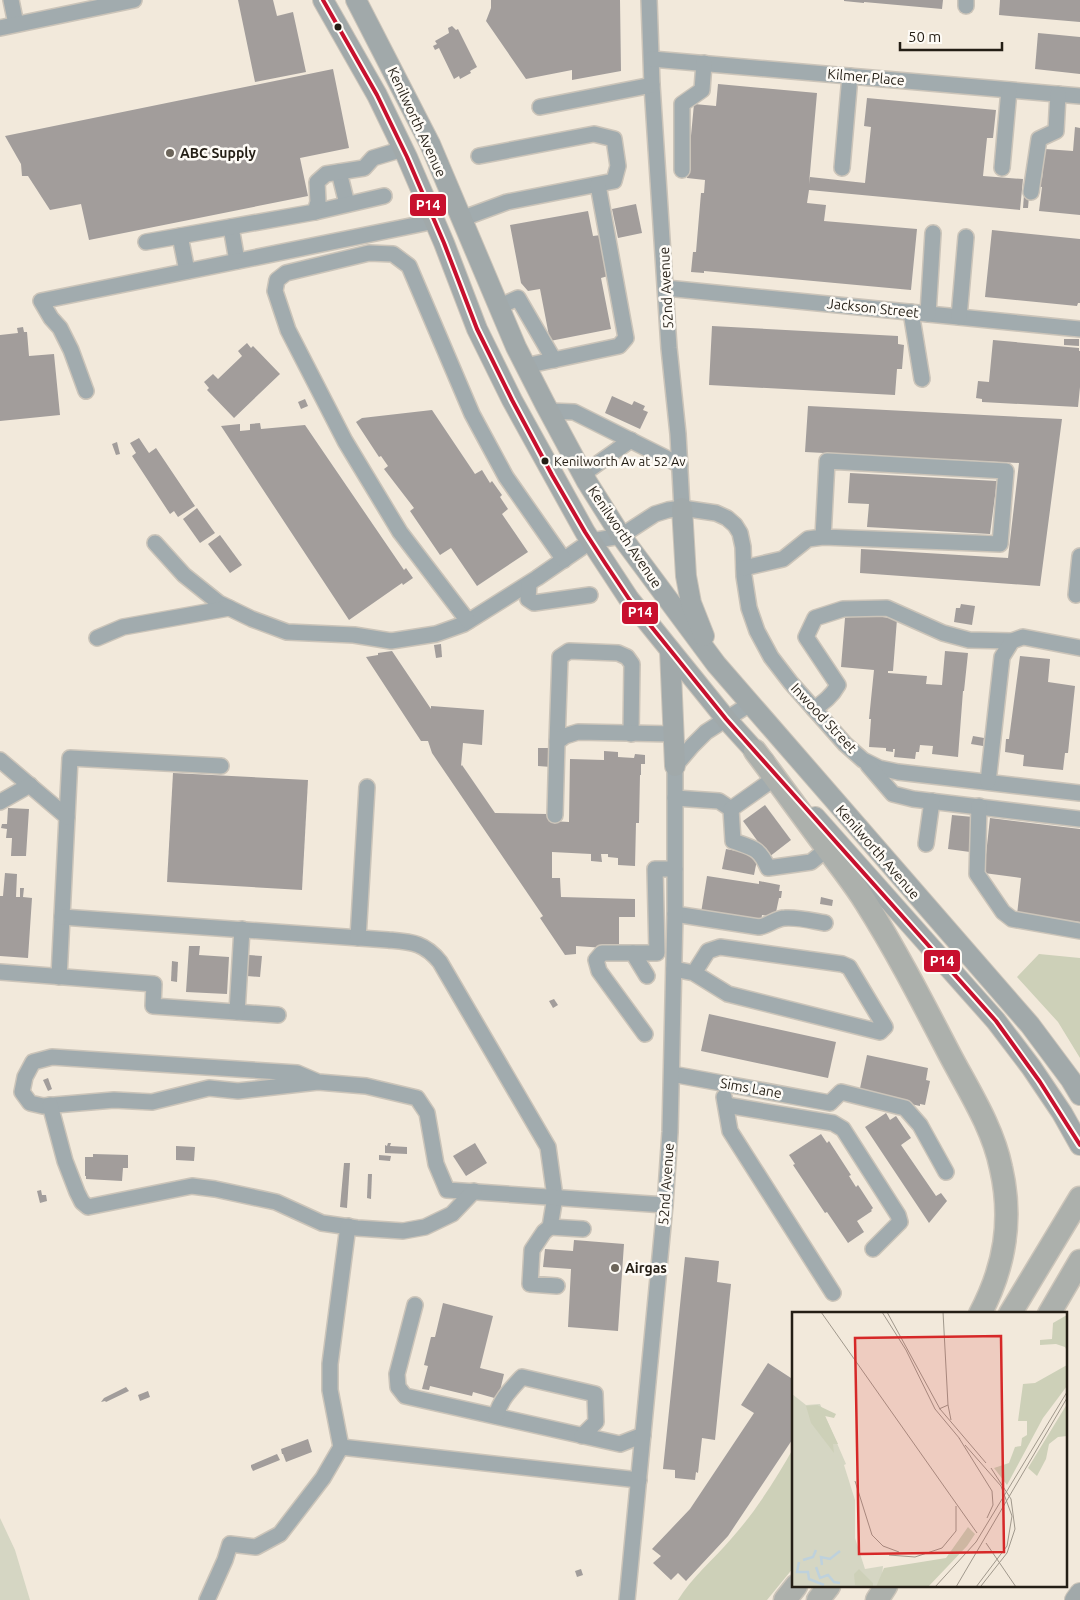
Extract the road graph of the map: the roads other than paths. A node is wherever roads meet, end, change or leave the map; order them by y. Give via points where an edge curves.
1 (10, 0) edge
2 (134, 0) edge
3 (323, 0) edge
4 (356, 0) edge
5 (649, 0) edge
6 (16, 24) junction
7 (0, 28) edge
8 (652, 58) junction
9 (704, 63) junction
10 (850, 76) junction
11 (652, 86) junction
12 (1009, 90) junction
13 (1058, 94) junction
14 (1080, 96) edge
15 (540, 107) dead end
16 (403, 149) junction
17 (479, 156) dead end
18 (842, 168) dead end
19 (1002, 168) dead end
20 (682, 170) dead end
21 (338, 172) junction
22 (598, 185) junction
23 (1031, 192) dead end
24 (384, 196) dead end
25 (347, 204) junction
26 (315, 212) junction
27 (461, 219) junction
28 (435, 221) junction
29 (231, 227) junction
30 (933, 233) dead end
31 (180, 236) junction
32 (966, 238) dead end
33 (146, 242) dead end
34 (237, 261) junction
35 (187, 271) junction
36 (666, 288) junction
37 (498, 307) junction
38 (911, 312) junction
39 (928, 314) junction
40 (959, 317) junction
41 (1080, 329) edge
42 (554, 360) junction
43 (525, 366) junction
44 (922, 379) dead end
45 (86, 391) dead end
46 (549, 411) junction
47 (631, 440) junction
48 (680, 465) junction
49 (583, 474) junction
50 (682, 508) junction
51 (621, 536) junction
52 (823, 537) junction
53 (591, 541) junction
54 (155, 543) dead end
55 (1080, 556) edge
56 (564, 560) junction
57 (744, 568) junction
58 (528, 584) junction
59 (590, 595) dead end
60 (1076, 595) dead end
61 (229, 608) junction
62 (468, 621) junction
63 (97, 638) dead end
64 (1012, 641) junction
65 (1080, 648) edge
66 (670, 650) junction
67 (716, 664) junction
68 (750, 704) junction
69 (814, 709) junction
70 (726, 718) junction
71 (631, 734) junction
72 (674, 734) junction
73 (557, 742) junction
74 (755, 751) junction
75 (0, 760) edge
76 (864, 760) junction
77 (221, 766) dead end
78 (675, 766) junction
79 (775, 778) junction
80 (988, 782) junction
81 (30, 785) junction
82 (367, 787) dead end
83 (1080, 792) edge
84 (676, 798) junction
85 (932, 801) junction
86 (0, 802) edge
87 (979, 806) junction
88 (731, 808) junction
89 (555, 815) dead end
90 (68, 817) junction
91 (1080, 819) edge
92 (926, 844) dead end
93 (827, 849) junction
94 (675, 869) junction
95 (675, 914) junction
96 (62, 917) junction
97 (825, 923) dead end
98 (242, 930) junction
99 (1080, 931) edge
100 (358, 938) junction
101 (633, 953) junction
102 (674, 968) junction
103 (0, 972) edge
104 (694, 973) junction
105 (647, 976) dead end
106 (59, 977) junction
107 (237, 1012) junction
108 (278, 1015) dead end
109 (645, 1034) dead end
110 (672, 1074) junction
111 (318, 1082) junction
112 (722, 1083) junction
113 (1080, 1095) edge
114 (726, 1105) junction
115 (50, 1106) junction
116 (1080, 1145) edge
117 (946, 1172) dead end
118 (474, 1192) junction
119 (555, 1197) junction
120 (1080, 1199) edge
121 (665, 1204) junction
122 (348, 1226) junction
123 (550, 1227) junction
124 (583, 1229) dead end
125 (873, 1249) dead end
126 (1080, 1261) edge
127 (558, 1286) dead end
128 (833, 1293) dead end
129 (415, 1306) dead end
130 (981, 1312) edge
131 (1011, 1312) edge
132 (1049, 1312) edge
133 (496, 1416) junction
134 (643, 1435) junction
135 (582, 1436) junction
136 (341, 1447) junction
137 (639, 1480) junction
138 (794, 1588) edge
139 (827, 1588) edge
140 (885, 1588) edge
141 (1080, 1593) edge
142 (207, 1600) edge
143 (627, 1600) edge
144 (785, 1600) edge
145 (818, 1600) edge
146 (877, 1600) edge
147 (1075, 1600) edge

1 - 6 street
2 - 6 street
3 - 16 main road, Kenilworth Avenue via 377,95
4 - 27 main road, Kenilworth Avenue via 430,144
5 - 8 street, 52nd Avenue
6 - 7 street
8 - 9 street, Kilmer Place
8 - 11 street, 52nd Avenue
9 - 10 street, Kilmer Place
9 - 20 street via 702,90 682,104
10 - 12 street, Kilmer Place
10 - 18 street
11 - 15 street
11 - 36 street, 52nd Avenue
12 - 13 street, Kilmer Place
12 - 19 street
13 - 14 street, Kilmer Place
13 - 23 street via 1056,131 1039,139
16 - 21 street via 373,158 364,168
16 - 28 main road, Kenilworth Avenue
17 - 22 street via 594,134 614,139 618,166 614,181
21 - 25 street
21 - 26 street via 326,174 317,182
22 - 27 street via 507,202
22 - 42 street via 626,338 619,346
24 - 25 street
25 - 26 street
26 - 29 street
27 - 37 main road, Kenilworth Avenue
28 - 34 street
28 - 53 main road, Kenilworth Avenue via 478,329 512,400
29 - 31 street
29 - 34 street
30 - 39 street
31 - 33 street
31 - 35 street
32 - 40 street
34 - 35 street
35 - 45 street via 41,301 71,350
36 - 38 street, Jackson Street
36 - 48 street, 52nd Avenue
37 - 42 street via 518,298
37 - 43 main road, Kenilworth Avenue
38 - 39 street, Jackson Street
38 - 44 street
39 - 40 street, Jackson Street
40 - 41 street, Jackson Street
42 - 43 street
43 - 46 main road, Kenilworth Avenue
46 - 47 street via 574,412
46 - 49 main road, Kenilworth Avenue
47 - 48 street
47 - 49 street
48 - 50 street, 52nd Avenue
49 - 51 main road, Kenilworth Avenue
50 - 51 street via 655,514
50 - 57 street, Inwood Street via 716,513 735,525 743,547
50 - 67 main road via 691,603
51 - 53 street
51 - 67 main road, Kenilworth Avenue
52 - 52 street via 827,462 1006,471 1000,544
52 - 57 street via 808,539 783,559
53 - 56 street
53 - 66 main road, Kenilworth Avenue via 629,599
54 - 61 street via 184,575 219,604
55 - 60 street
56 - 58 street
56 - 62 street via 506,477 472,414 409,266 393,254 369,253 286,273 277,280 275,291 288,330 345,441 400,532
57 - 69 street, Inwood Street via 749,608 757,632 771,657
58 - 59 street via 528,599 534,603
58 - 62 street
61 - 62 street via 287,632 354,635 391,641 436,634
61 - 63 street via 123,627
64 - 65 street via 1023,637
64 - 69 street via 969,640 943,633 887,608 843,609 815,618 806,637 838,685 825,702
64 - 80 street via 1002,657
66 - 70 main road, Kenilworth Avenue
66 - 72 main road
67 - 68 main road, Kenilworth Avenue
68 - 70 street
68 - 113 main road, Kenilworth Avenue via 1030,1025
69 - 76 street, Inwood Street
70 - 74 main road, Kenilworth Avenue
70 - 78 street via 706,732
71 - 72 street
71 - 73 street via 578,732
71 - 73 street via 632,664 618,653 569,652 560,656
72 - 78 main road
73 - 89 street
74 - 79 highway
74 - 116 main road, Kenilworth Avenue via 996,1021 1057,1105
75 - 81 street
76 - 80 street, Inwood Street via 879,768 898,772
76 - 85 street via 893,794
77 - 90 street via 70,758
78 - 84 street, 52nd Avenue
79 - 88 street
79 - 93 highway
80 - 83 street, Inwood Street
81 - 86 street
81 - 90 street
82 - 100 street
84 - 88 street via 719,801
84 - 94 street, 52nd Avenue
85 - 87 street
85 - 92 street
87 - 91 street
87 - 99 street via 977,874 1003,912 1012,919
88 - 93 street via 733,841 758,850 768,868 811,862
90 - 96 street
93 - 130 highway via 865,901 899,957 976,1104 996,1151 1006,1204 1005,1240 998,1274
94 - 95 street, 52nd Avenue
94 - 101 street via 655,869 656,953
95 - 97 street via 759,927 785,918
95 - 102 street, 52nd Avenue
96 - 98 street
96 - 106 street
98 - 100 street
98 - 107 street
100 - 119 street via 410,942 432,952 440,962 548,1147
101 - 105 street
101 - 109 street via 602,954 596,960 599,971
102 - 104 street
102 - 110 street, 52nd Avenue
103 - 106 street
104 - 104 street via 728,994 880,1032 885,1027 849,967 842,964 720,947 708,951
106 - 107 street via 154,984 153,1006
107 - 108 street
110 - 112 street, Sims Lane
110 - 121 street, 52nd Avenue
111 - 115 street via 238,1091 209,1088 152,1102 114,1100
111 - 115 street via 297,1073 52,1057 33,1062 25,1076 22,1092 30,1103
111 - 118 street via 366,1086 417,1098 427,1112 436,1164 446,1190
112 - 114 street
112 - 117 street, Sims Lane via 830,1103 841,1092 905,1108 920,1125
114 - 125 street via 833,1123 842,1129 900,1222
114 - 128 street via 730,1131
115 - 122 street via 65,1161 82,1202 88,1207 192,1186 276,1202 322,1222
118 - 119 street
118 - 122 street via 452,1214 425,1227 403,1231
119 - 121 street
119 - 123 street
120 - 131 highway
121 - 134 street, 52nd Avenue
122 - 136 street via 330,1364 330,1390
123 - 124 street
123 - 127 street via 532,1250 530,1284
126 - 132 highway
129 - 133 street via 397,1374 398,1387 405,1396
133 - 135 street
133 - 135 street via 499,1406 522,1377 595,1394 596,1422
134 - 135 street via 620,1444
134 - 137 street, 52nd Avenue
136 - 137 street
136 - 142 street via 323,1478 280,1534 256,1547 230,1544
137 - 143 street, 52nd Avenue
138 - 144 highway
139 - 145 highway
140 - 146 highway
141 - 147 main road

